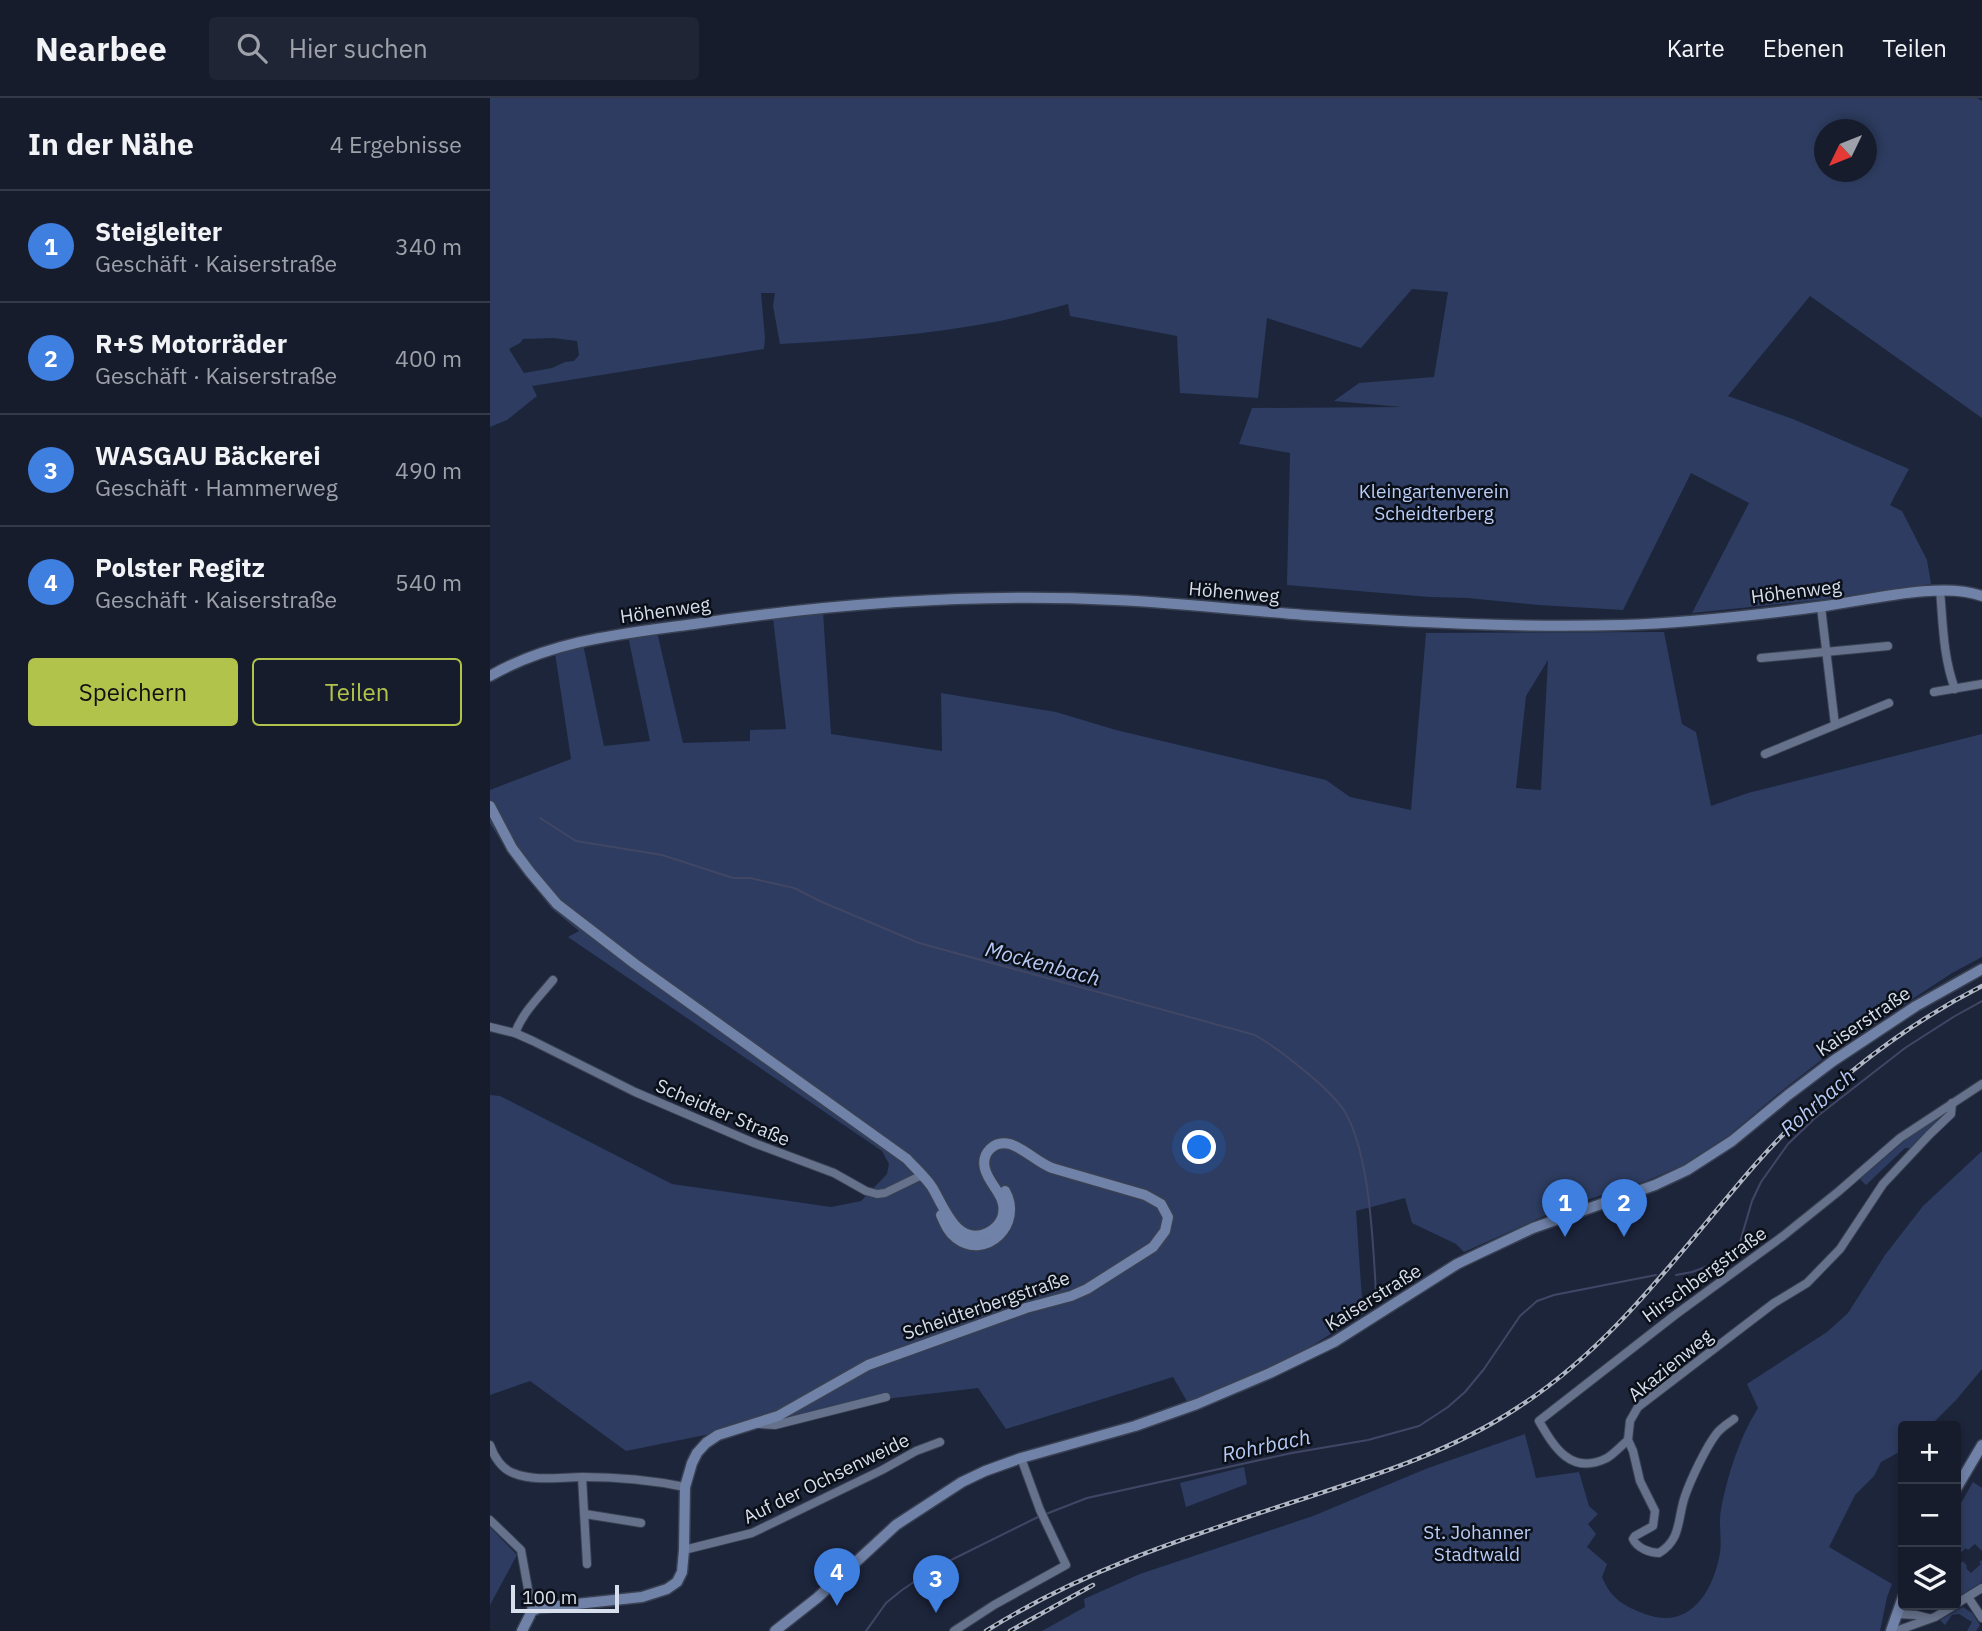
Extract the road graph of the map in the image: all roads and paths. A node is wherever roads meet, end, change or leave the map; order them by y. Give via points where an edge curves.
1 (1940, 590) junction
2 (1982, 596) edge
3 (1821, 607) junction
4 (1888, 646) dead end
5 (1827, 652) junction
6 (1761, 658) dead end
7 (490, 676) edge
8 (1982, 684) edge
9 (1955, 689) junction
10 (1934, 692) dead end
11 (1889, 703) dead end
12 (1835, 725) junction
13 (1765, 754) dead end
14 (491, 807) edge
15 (1982, 969) edge
16 (553, 980) dead end
17 (490, 1027) edge
18 (515, 1033) junction
19 (1982, 1084) edge
20 (1952, 1103) junction
21 (922, 1175) junction
22 (886, 1397) dead end
23 (1734, 1419) dead end
24 (751, 1423) junction
25 (1628, 1440) junction
26 (940, 1442) dead end
27 (490, 1445) edge
28 (1982, 1445) edge
29 (1979, 1455) edge
30 (1021, 1458) junction
31 (582, 1477) junction
32 (1959, 1484) edge
33 (685, 1487) junction
34 (585, 1514) junction
35 (490, 1520) edge
36 (641, 1523) dead end
37 (684, 1550) junction
38 (587, 1564) dead end
39 (1982, 1588) edge
40 (1968, 1597) junction
41 (1961, 1601) edge
42 (1898, 1610) edge
43 (1912, 1610) edge
44 (1945, 1610) edge
45 (531, 1611) junction
46 (1897, 1614) junction
47 (1916, 1615) junction
48 (1982, 1618) edge
49 (1931, 1619) junction
50 (1912, 1625) junction
51 (522, 1631) edge
52 (775, 1631) edge
53 (954, 1631) edge
54 (1894, 1631) edge

1 - 2 street, Höhenweg
1 - 3 street, Höhenweg
1 - 9 street via 1944,644
3 - 5 street
3 - 7 street, Höhenweg via 1623,625 1516,625 1116,600 992,597 888,601 584,640
4 - 5 street
5 - 6 street
5 - 12 street
8 - 9 street
9 - 10 street
11 - 12 street
12 - 13 street
14 - 21 street, Scheidterbergstraße via 512,848 557,904 889,1144
15 - 30 street, Kaiserstraße via 1844,1054 1687,1170 1533,1228 1457,1264 1334,1342 1270,1373 1135,1426
16 - 18 street via 525,1012
17 - 18 street, Scheidter Straße
18 - 21 street, Scheidter Straße via 635,1092 834,1173 866,1191 885,1193
19 - 20 street, Hirschbergstraße
20 - 25 street, Akazienweg via 1951,1114 1883,1184 1840,1249 1821,1269 1645,1401 1630,1420
20 - 25 street, Hirschbergstraße via 1900,1138 1783,1236 1539,1421 1556,1449 1579,1463 1608,1458
21 - 24 street, Scheidterbergstraße via 959,1231 971,1236 991,1231 1001,1221 1001,1196 984,1162 986,1153 1006,1143 1045,1165 1155,1201 1166,1211 1168,1224 1153,1247 1087,1289 868,1365 778,1416
22 - 24 street, Scheidterbergstraße via 775,1425
23 - 25 street via 1716,1434 1689,1484 1677,1533 1659,1553 1646,1550 1633,1539 1653,1527 1655,1517
24 - 33 street, Scheidterbergstraße via 706,1443 692,1463
26 - 37 street, Auf der Ochsenweide via 752,1533
27 - 31 street via 499,1462 514,1474
28 - 29 street
29 - 32 street
30 - 52 street, Kaiserstraße via 962,1482 908,1516
30 - 53 street via 1066,1565
31 - 33 street via 647,1479
31 - 34 street
33 - 37 street, Scheidterbergstraße
34 - 36 street
34 - 38 street
35 - 45 street via 521,1550
37 - 45 street, Scheidterbergstraße via 677,1582 656,1594
39 - 40 street
40 - 41 street
40 - 48 street
42 - 46 street
43 - 47 street
44 - 49 street
45 - 51 street
46 - 47 street
46 - 50 street
46 - 54 street
47 - 49 street
49 - 50 street
50 - 54 street

